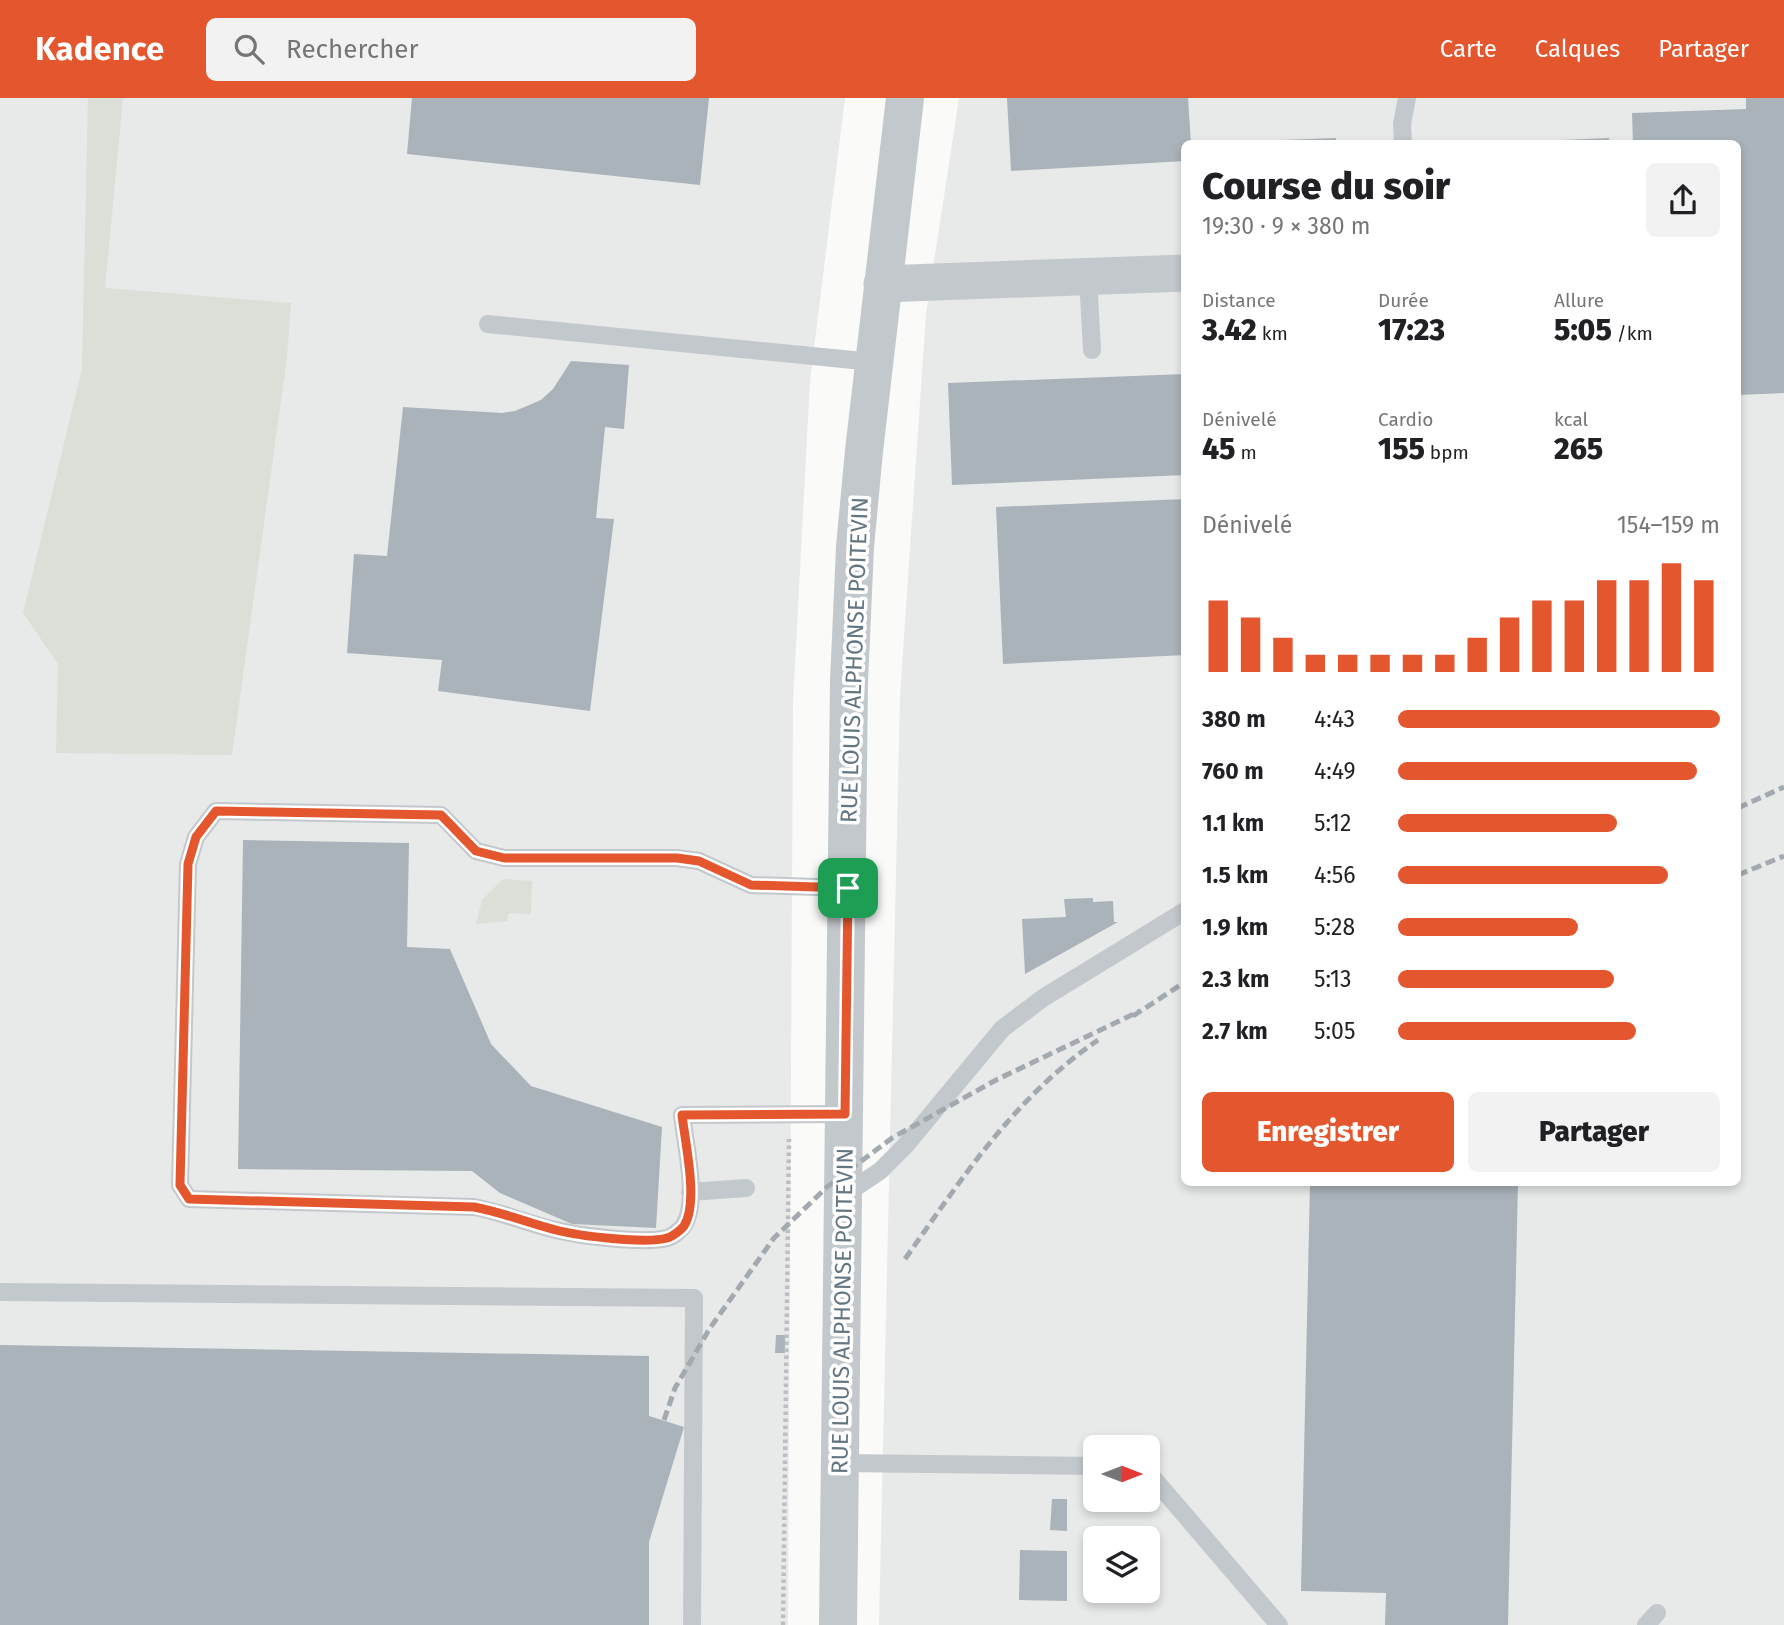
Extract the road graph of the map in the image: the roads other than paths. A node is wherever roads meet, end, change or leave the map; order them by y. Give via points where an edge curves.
1 (905, 98) edge
2 (1407, 98) edge
3 (1403, 140) edge
4 (1181, 273) edge
5 (1088, 277) junction
6 (882, 284) junction
7 (488, 324) dead end
8 (1092, 351) dead end
9 (873, 362) junction
10 (848, 888) junction
11 (1181, 913) edge
12 (845, 1114) junction
13 (746, 1188) dead end
14 (690, 1192) junction
15 (843, 1196) junction
16 (0, 1292) edge
17 (839, 1463) junction
18 (1083, 1466) edge
19 (1160, 1486) edge
20 (692, 1625) edge
21 (838, 1625) edge
22 (1279, 1625) edge

1 - 6 street, RUE LOUIS ALPHONSE POITEVIN
2 - 3 lane
4 - 5 street
5 - 6 street
5 - 8 lane
6 - 9 street, RUE LOUIS ALPHONSE POITEVIN
7 - 9 lane
9 - 10 street, RUE LOUIS ALPHONSE POITEVIN via 855,547
10 - 12 street, RUE LOUIS ALPHONSE POITEVIN
10 - 14 lane via 751,885 699,861 677,858 504,858 476,851 441,815 216,811 196,837 188,864 180,1185 189,1199 474,1207 556,1230 653,1240 670,1238 684,1226
11 - 15 lane via 1043,998 1002,1029 905,1146 880,1171
12 - 14 lane via 682,1115
12 - 15 street, RUE LOUIS ALPHONSE POITEVIN
13 - 14 lane
15 - 17 street, RUE LOUIS ALPHONSE POITEVIN
16 - 20 lane via 694,1298
17 - 18 lane
17 - 21 street, RUE LOUIS ALPHONSE POITEVIN
19 - 22 lane

